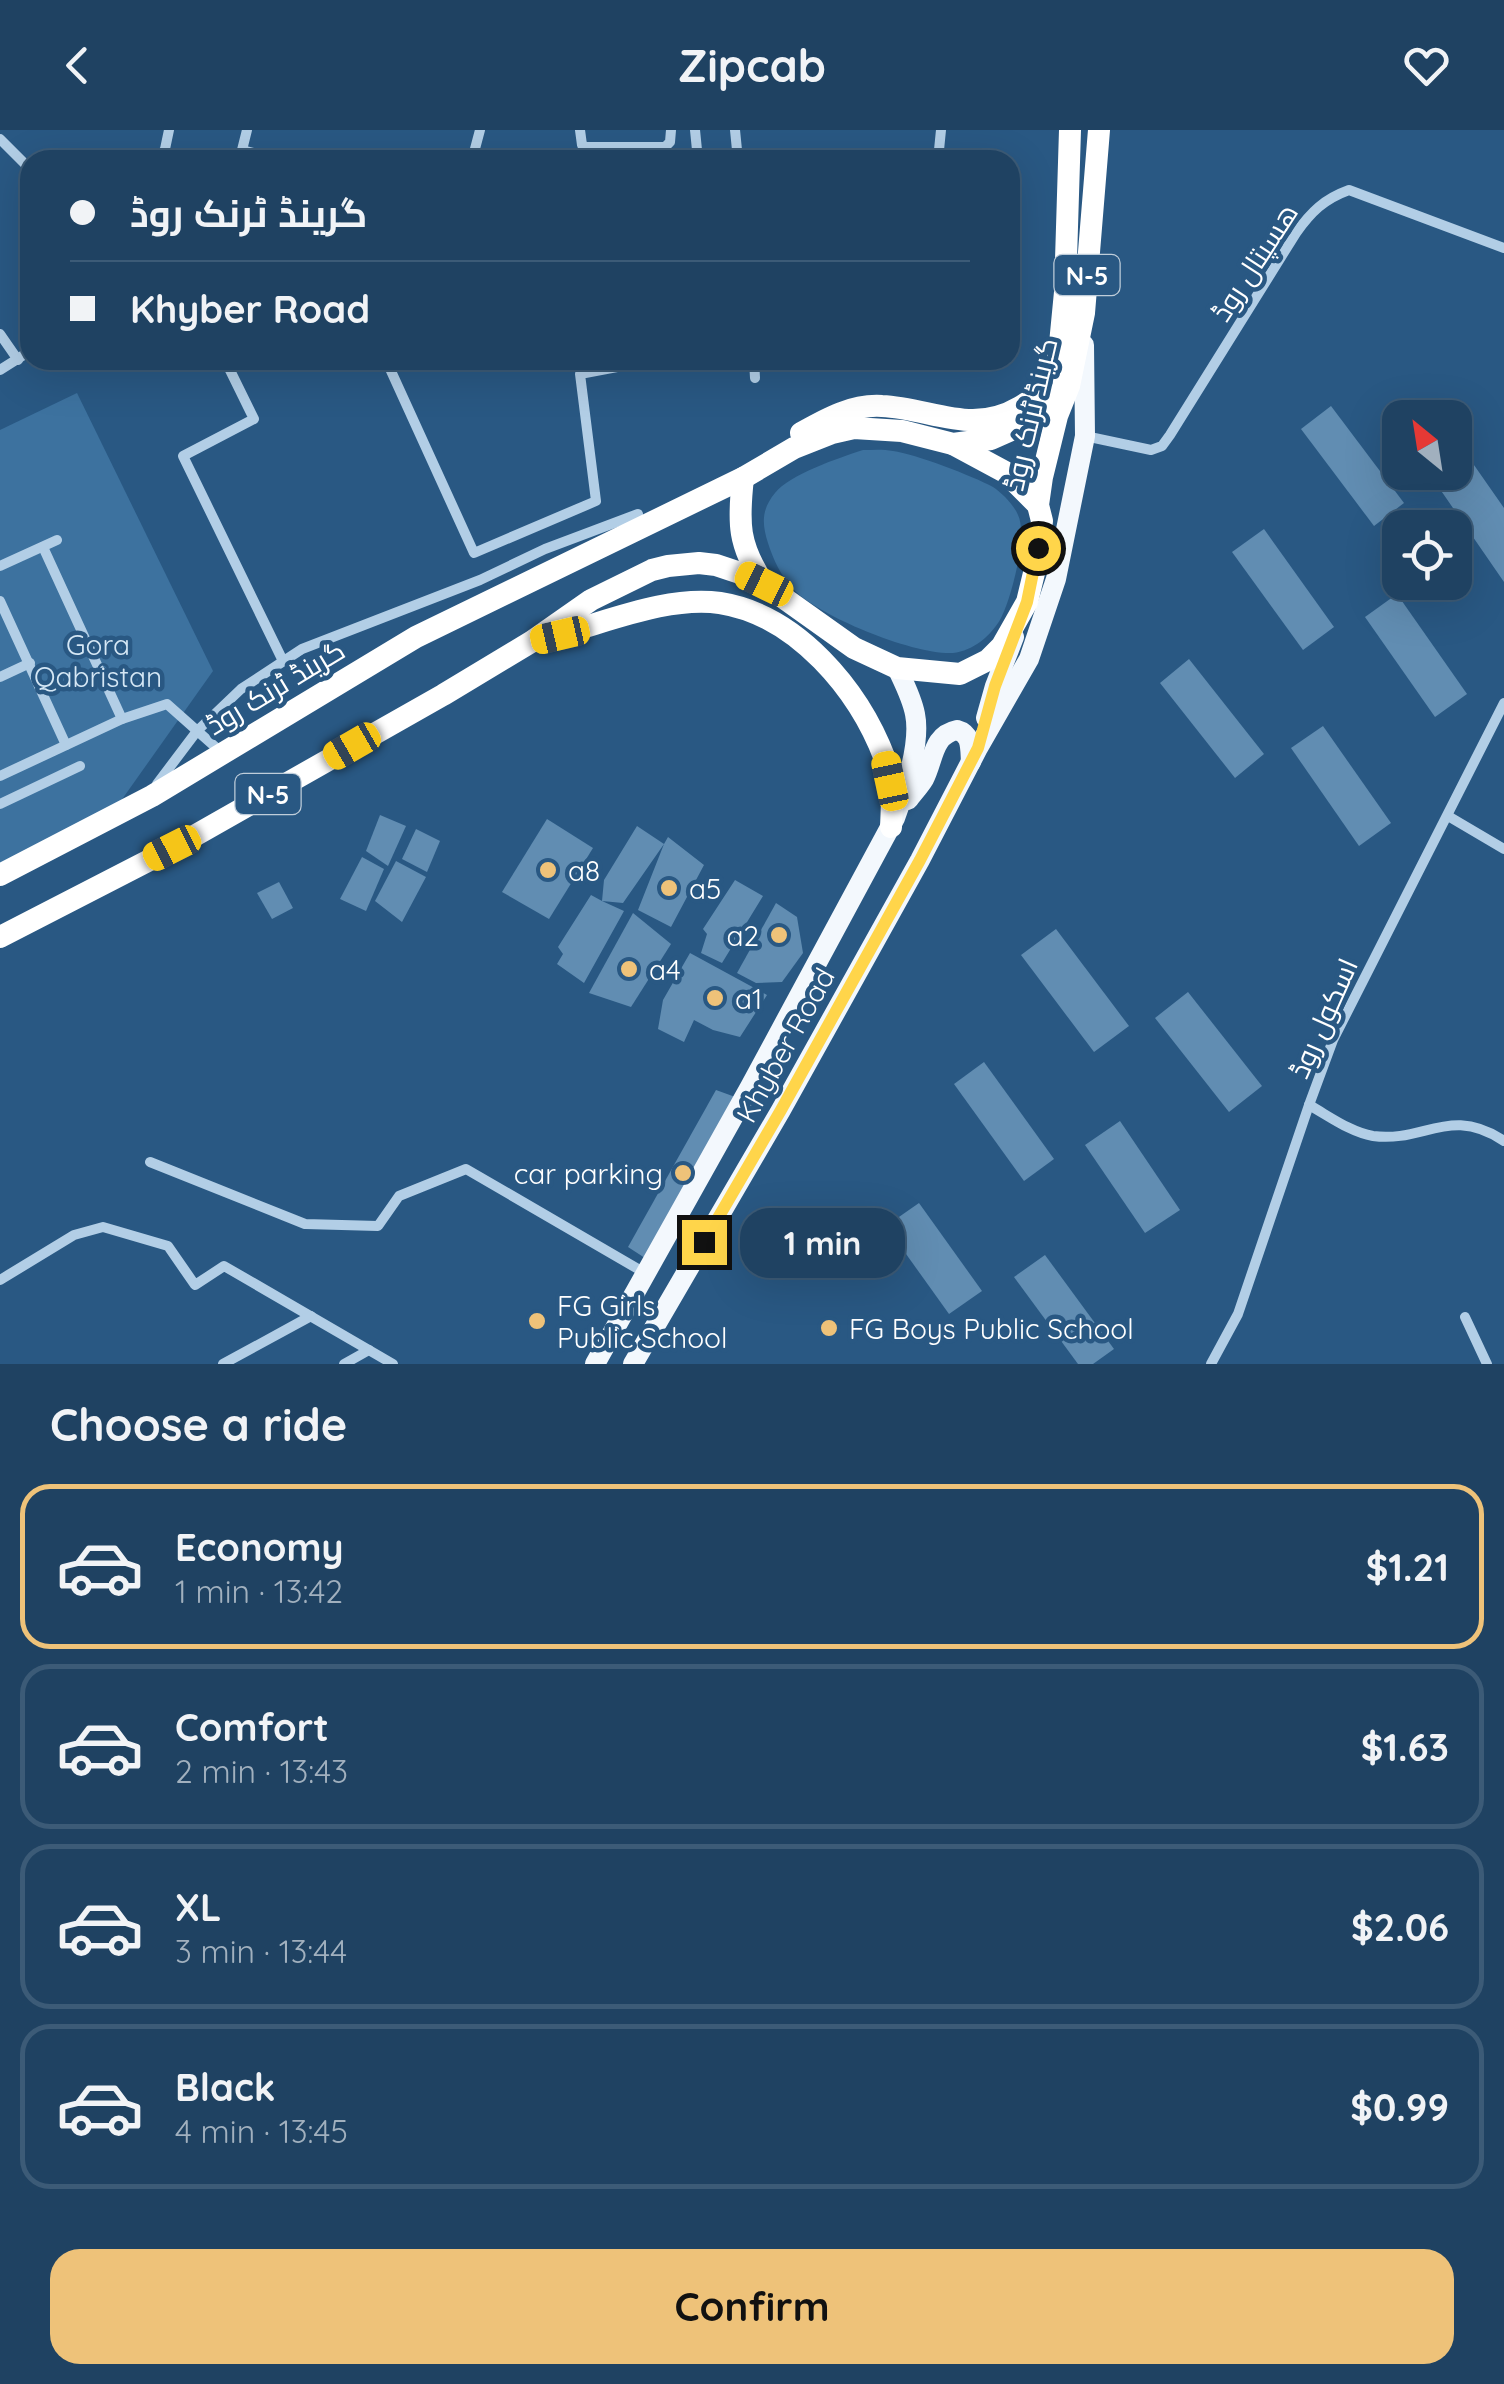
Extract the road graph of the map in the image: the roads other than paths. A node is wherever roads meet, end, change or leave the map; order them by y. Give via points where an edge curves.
1 (580, 130) edge
2 (671, 130) edge
3 (1070, 130) edge
4 (1099, 130) edge
5 (0, 139) edge
6 (20, 159) edge
7 (1504, 248) edge
8 (1084, 313) junction
9 (0, 334) edge
10 (1058, 354) junction
11 (18, 360) joint
12 (0, 370) edge
13 (230, 370) edge
14 (391, 370) edge
15 (601, 370) edge
16 (755, 370) edge
17 (755, 378) dead end
18 (1084, 436) junction
19 (953, 444) junction
20 (743, 478) junction
21 (1038, 505) junction
22 (638, 514) junction
23 (57, 540) dead end
24 (43, 546) junction
25 (0, 566) edge
26 (764, 584) junction
27 (0, 601) edge
28 (1027, 602) junction
29 (416, 636) junction
30 (532, 642) junction
31 (283, 661) junction
32 (30, 663) junction
33 (897, 668) junction
34 (0, 676) edge
35 (1504, 702) edge
36 (122, 719) junction
37 (197, 731) junction
38 (66, 745) junction
39 (223, 754) junction
40 (974, 755) junction
41 (80, 766) dead end
42 (0, 776) edge
43 (144, 800) junction
44 (0, 804) edge
45 (1448, 816) junction
46 (893, 823) junction
47 (1504, 850) edge
48 (0, 874) edge
49 (0, 937) edge
50 (1309, 1105) junction
51 (1504, 1141) edge
52 (150, 1162) dead end
53 (646, 1273) junction
54 (0, 1280) edge
55 (311, 1316) junction
56 (1465, 1317) dead end
57 (369, 1350) junction
58 (223, 1364) edge
59 (344, 1364) edge
60 (393, 1364) edge
61 (595, 1364) edge
62 (633, 1364) edge
63 (1212, 1364) edge
64 (1487, 1364) edge

1 - 2 street via 586,147 665,146
3 - 10 highway, گرینڈ ٹرنک روڈ / N-5
4 - 8 highway, گرینڈ ٹرنک روڈ / N-5
5 - 6 street
7 - 18 street, ھسپتال روڈ via 1349,190 1334,195 1296,233 1162,446 1151,450
8 - 18 main road
8 - 21 highway, گرینڈ ٹرنک روڈ / N-5
9 - 11 street
10 - 19 highway, گرینڈ ٹرنک روڈ / N-5 via 1049,396 1024,424 991,439
10 - 22 highway via 1034,398 994,419 857,407
11 - 12 street
13 - 31 street via 254,419 183,456
14 - 15 street via 474,554 596,501 580,374
16 - 17 street
18 - 40 main road via 1056,579 1029,659
19 - 20 highway, گرینڈ ٹرنک روڈ / N-5 via 854,428 794,448
19 - 21 highway via 1004,472
20 - 26 highway via 738,518
20 - 29 highway, گرینڈ ٹرنک روڈ / N-5
21 - 28 highway, گرینڈ ٹرنک روڈ / N-5 via 1042,522
22 - 29 highway
22 - 31 street
23 - 24 street
24 - 25 street
24 - 36 street
26 - 30 highway, گرینڈ ٹرنک روڈ / N-5 via 716,564 668,566 590,600
26 - 33 highway, گرینڈ ٹرنک روڈ / N-5 via 854,648
27 - 32 street
28 - 33 highway, گرینڈ ٹرنک روڈ / N-5 via 988,660 960,674
28 - 40 main road
29 - 39 highway, گرینڈ ٹرنک روڈ / N-5
30 - 46 highway via 622,614 687,603 720,603 764,617 815,651 861,710 886,760
30 - 49 highway, گرینڈ ٹرنک روڈ / N-5 via 172,848
31 - 37 street via 240,688
32 - 34 street
32 - 38 street
33 - 46 main road via 916,717 908,783
35 - 45 street, اسکول روڈ
36 - 37 street via 166,704
36 - 38 street
37 - 39 street
37 - 43 street
38 - 42 street
39 - 43 highway, گرینڈ ٹرنک روڈ / N-5
40 - 46 main road via 967,736 956,730 940,738 924,779
40 - 62 main road, Khyber Road via 781,1110
41 - 44 street
43 - 48 highway, گرینڈ ٹرنک روڈ / N-5
45 - 47 street
45 - 50 street, اسکول روڈ via 1334,1040
46 - 53 main road, Khyber Road
50 - 51 street via 1373,1136 1453,1124
50 - 63 street, اسکول روڈ via 1238,1314
52 - 53 street via 306,1224 378,1226 399,1196 466,1170
53 - 61 main road, Khyber Road
54 - 55 street via 74,1235 103,1227 168,1246 195,1285 224,1266
55 - 57 street
55 - 58 street
56 - 64 street
57 - 59 street
57 - 60 street

